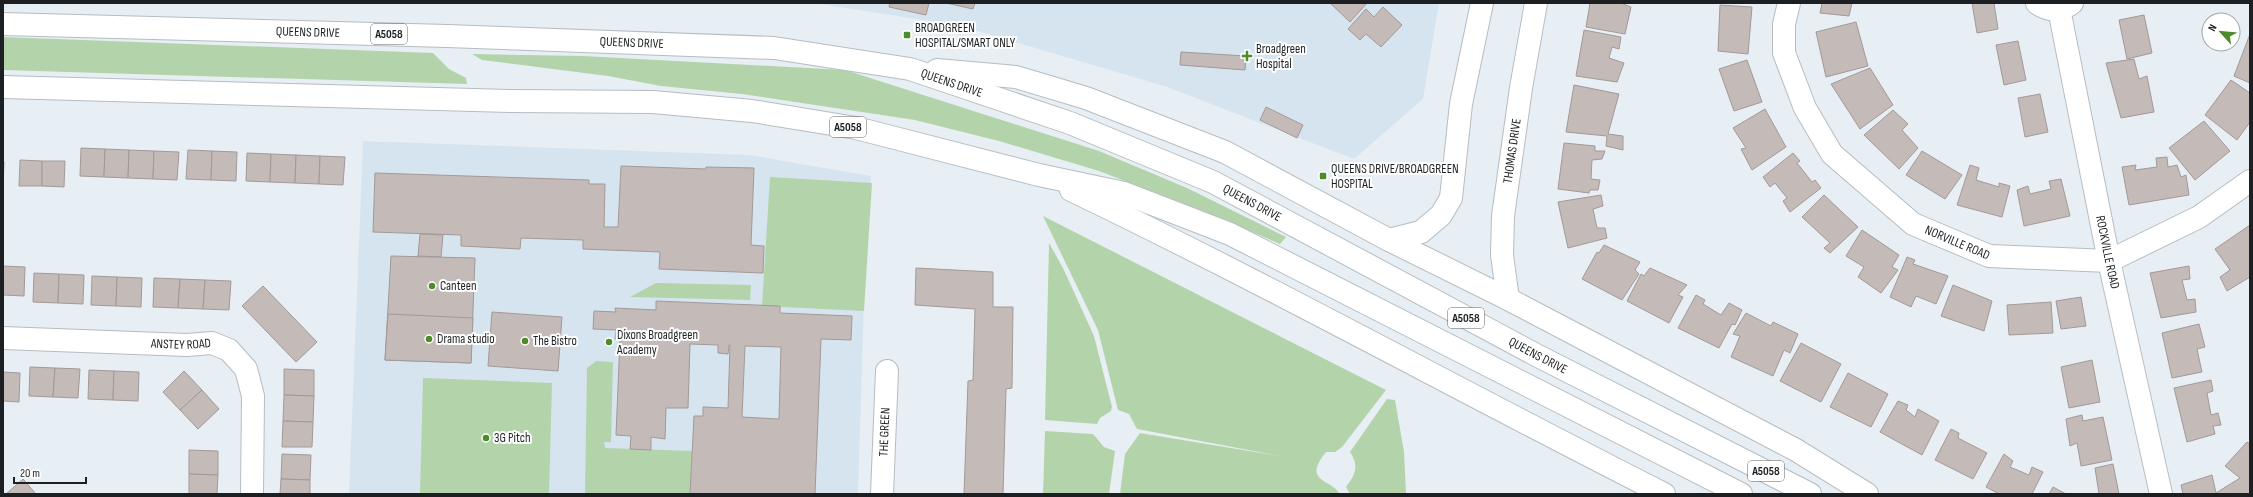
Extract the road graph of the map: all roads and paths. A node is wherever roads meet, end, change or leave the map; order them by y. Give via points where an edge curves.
1 (1482, 3) edge
2 (1536, 3) edge
3 (1789, 3) edge
4 (2037, 3) edge
5 (2065, 6) edge
6 (3, 24) edge
7 (910, 69) junction
8 (3, 87) edge
9 (1039, 174) junction
10 (2250, 181) edge
11 (1389, 240) junction
12 (2109, 262) junction
13 (1508, 299) junction
14 (3, 338) edge
15 (887, 371) dead end
16 (1825, 467) junction
17 (252, 494) edge
18 (882, 494) edge
19 (1664, 494) edge
20 (1741, 494) edge
21 (1810, 494) edge
22 (1835, 494) edge
23 (1867, 494) edge
24 (2161, 494) edge

1 - 11 main road via 1461,104 1451,198 1441,214 1421,232
2 - 13 main road, THOMAS DRIVE via 1503,216 1502,255
3 - 12 main road, NORVILLE ROAD via 1784,24 1784,53 1805,108 1832,154 1913,224 1990,256
4 - 5 main road, ROCKVILLE ROAD via 2043,7
5 - 12 main road, ROCKVILLE ROAD
6 - 7 main road, QUEENS DRIVE / A5058 via 774,48
7 - 11 main road via 1016,77 1086,98 1225,152
7 - 21 main road, QUEENS DRIVE / A5058 via 1070,122 1213,182 1538,356
8 - 9 main road, A5058 via 512,101 653,102 752,111 856,128
9 - 19 main road via 1188,246 1530,427
9 - 20 main road, A5058 via 1124,193 1230,234
10 - 12 main road, NORVILLE ROAD via 2199,217
11 - 13 main road
12 - 24 main road, ROCKVILLE ROAD
13 - 16 main road
14 - 17 main road, ANSTEY ROAD via 187,345 212,343 228,350 246,369 254,396
15 - 18 main road, THE GREEN
16 - 22 main road
16 - 23 main road

